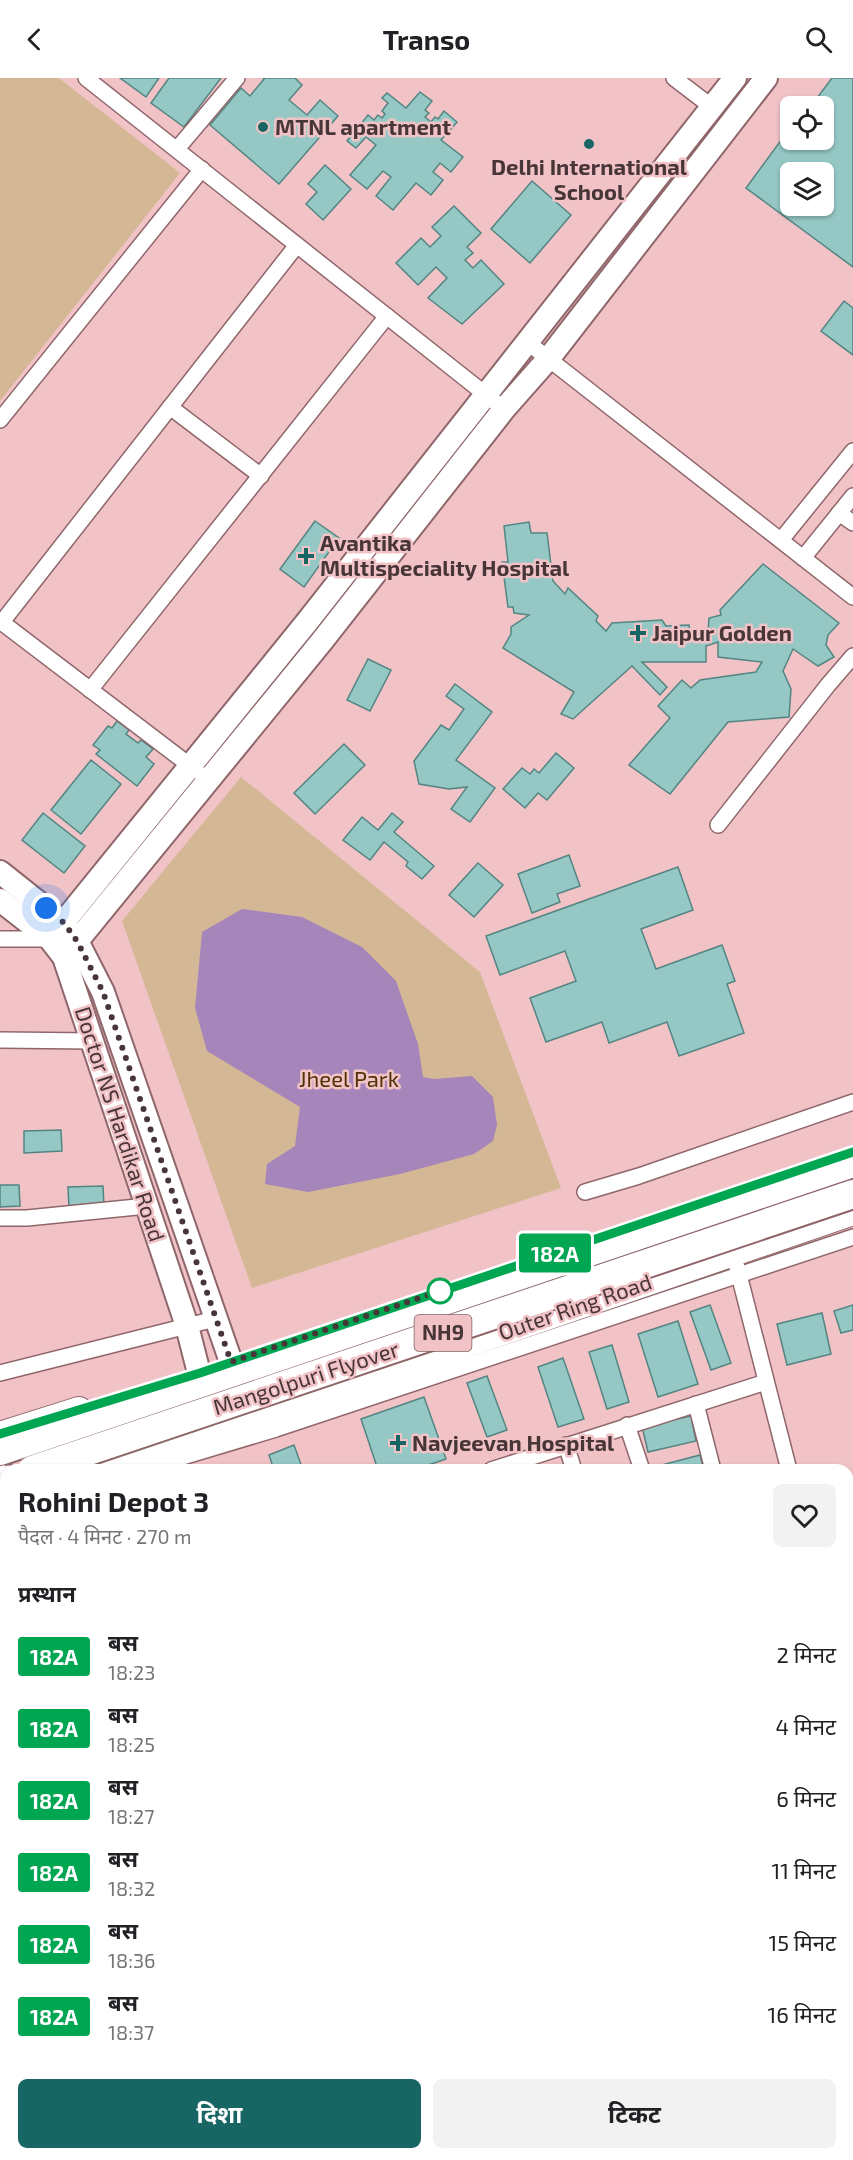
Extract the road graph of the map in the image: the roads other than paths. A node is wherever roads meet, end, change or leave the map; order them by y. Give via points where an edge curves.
1 (86, 78) edge
2 (237, 78) edge
3 (674, 78) edge
4 (735, 78) edge
5 (766, 78) edge
6 (712, 107) junction
7 (177, 149) junction
8 (202, 169) junction
9 (297, 245) junction
10 (387, 316) junction
11 (527, 342) junction
12 (549, 357) junction
13 (486, 394) junction
14 (170, 407) junction
15 (504, 409) junction
16 (0, 420) edge
17 (853, 451) edge
18 (261, 476) junction
19 (853, 496) edge
20 (839, 513) junction
21 (853, 523) edge
22 (781, 540) junction
23 (803, 558) junction
24 (853, 597) edge
25 (1, 622) edge
26 (853, 656) edge
27 (90, 690) junction
28 (191, 766) junction
29 (209, 780) junction
30 (718, 825) dead end
31 (0, 872) edge
32 (0, 900) edge
33 (0, 939) edge
34 (64, 940) junction
35 (0, 1040) edge
36 (93, 1041) junction
37 (853, 1102) edge
38 (853, 1152) edge
39 (853, 1163) edge
40 (585, 1192) dead end
41 (853, 1194) edge
42 (147, 1206) junction
43 (853, 1212) edge
44 (0, 1218) edge
45 (853, 1237) edge
46 (736, 1263) junction
47 (373, 1314) junction
48 (215, 1319) junction
49 (187, 1326) junction
50 (231, 1362) junction
51 (400, 1367) junction
52 (0, 1373) edge
53 (200, 1373) junction
54 (766, 1382) junction
55 (696, 1404) junction
56 (44, 1421) junction
57 (627, 1425) junction
58 (0, 1435) edge
59 (566, 1445) junction
60 (0, 1451) edge
61 (50, 1464) edge
62 (55, 1464) edge
63 (110, 1464) edge
64 (159, 1464) edge
65 (509, 1464) edge
66 (572, 1464) edge
67 (640, 1464) edge
68 (711, 1464) edge
69 (787, 1464) edge

1 - 7 street
2 - 7 street
3 - 6 street
4 - 6 street
5 - 12 street
6 - 11 street
7 - 8 street
8 - 9 street
8 - 16 street
9 - 10 street
9 - 14 street
10 - 13 street
10 - 18 street
11 - 12 street
11 - 13 street
12 - 15 street
12 - 22 street
13 - 15 street
13 - 28 street
14 - 18 street
14 - 25 street
15 - 29 street
17 - 22 street
18 - 27 street
19 - 20 street
20 - 21 street
20 - 23 street
22 - 23 street
23 - 24 street
25 - 27 street
26 - 30 street
27 - 28 street
28 - 29 street
28 - 34 street
29 - 34 street
31 - 34 street, Doctor NS Hardikar Road
32 - 34 street, Doctor NS Hardikar Road
33 - 34 street
34 - 36 street, Doctor NS Hardikar Road
34 - 48 street, Doctor NS Hardikar Road via 103,992
35 - 36 street
36 - 42 street, Doctor NS Hardikar Road
37 - 40 street
38 - 47 main road
39 - 60 highway, Mangolpuri Flyover / NH9, bridge
41 - 61 highway, Mangolpuri Flyover / NH9, bridge
42 - 44 street
42 - 49 street, Doctor NS Hardikar Road
43 - 46 main road, Outer Ring Road
45 - 46 street
46 - 51 main road, Outer Ring Road
46 - 54 street
46 - 64 street via 276,1429
47 - 50 main road
47 - 51 main road
48 - 49 street
48 - 50 street, Doctor NS Hardikar Road
49 - 52 street
49 - 53 street, Doctor NS Hardikar Road
50 - 53 main road
51 - 63 main road, Outer Ring Road
53 - 56 main road
54 - 55 street
54 - 69 street
55 - 57 street
55 - 68 street
56 - 58 main road
56 - 62 main road
57 - 59 street
57 - 67 street
59 - 65 street
59 - 66 street

